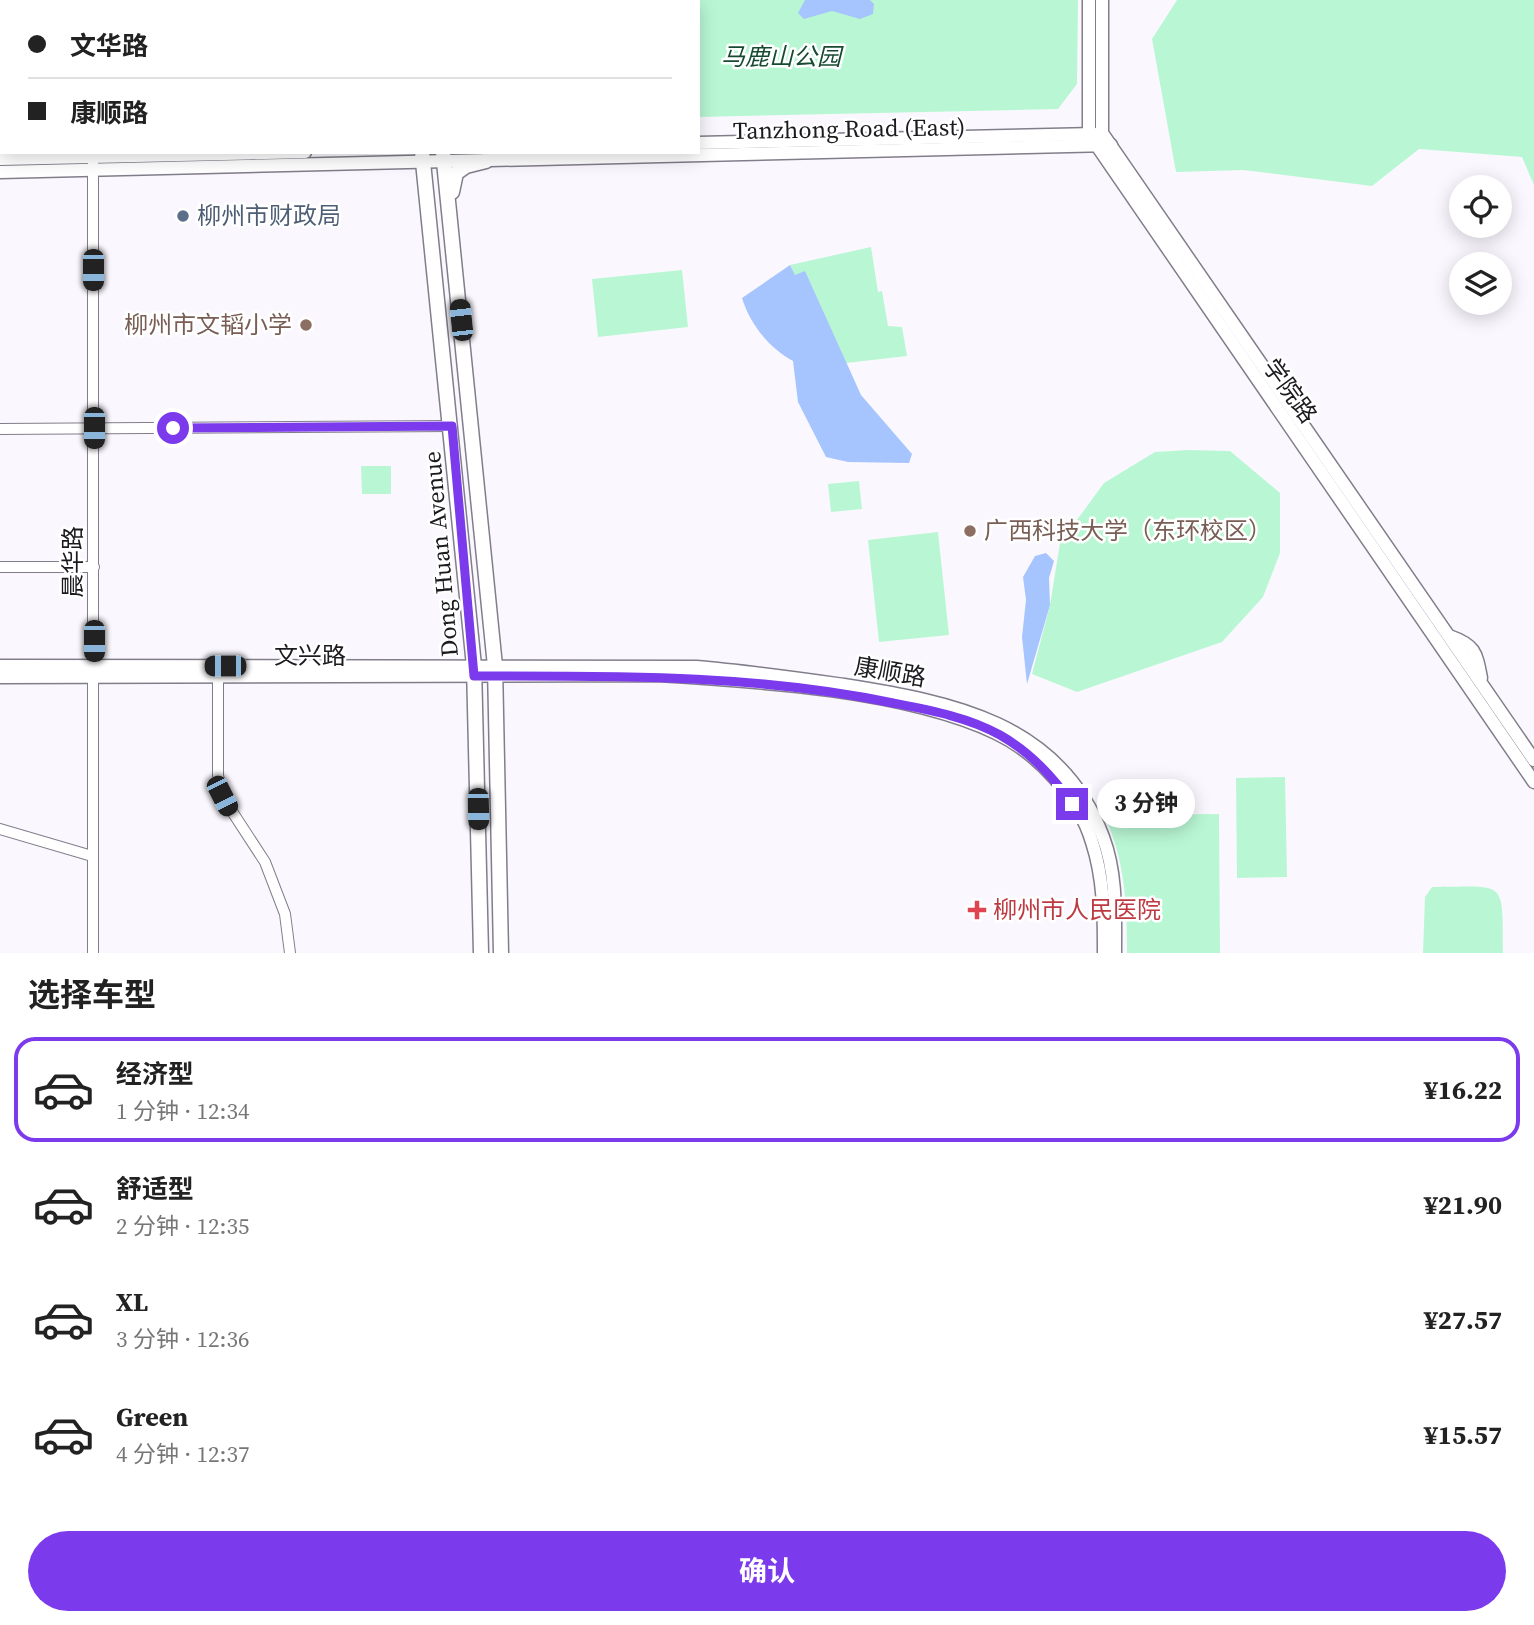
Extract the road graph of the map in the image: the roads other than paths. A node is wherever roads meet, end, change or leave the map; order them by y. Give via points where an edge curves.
1 (1089, 0) edge
2 (1102, 0) edge
3 (1096, 137) junction
4 (700, 143) edge
5 (1111, 145) joint
6 (700, 153) edge
7 (280, 154) edge
8 (664, 154) edge
9 (444, 157) edge
10 (231, 158) edge
11 (423, 158) edge
12 (0, 159) edge
13 (93, 160) edge
14 (486, 161) junction
15 (379, 164) junction
16 (0, 172) edge
17 (428, 201) junction
18 (450, 211) junction
19 (452, 426) junction
20 (94, 428) junction
21 (0, 429) edge
22 (0, 567) edge
23 (94, 567) junction
24 (0, 666) edge
25 (94, 671) junction
26 (474, 671) junction
27 (495, 671) junction
28 (0, 677) edge
29 (218, 677) junction
30 (1534, 760) edge
31 (1534, 782) edge
32 (0, 829) edge
33 (92, 856) junction
34 (93, 953) edge
35 (290, 953) edge
36 (481, 953) edge
37 (501, 953) edge
38 (1104, 953) edge
39 (1115, 953) edge

1 - 3 main road
2 - 3 main road
3 - 4 main road, Tanzhong Road (East)
3 - 5 main road, Tanzhong Road (East)
3 - 6 main road, Tanzhong Road (East)
3 - 31 main road, 学院路
5 - 30 main road, 学院路
7 - 10 main road, Tanzhong Road (East)
8 - 14 main road, Tanzhong Road (East)
9 - 11 main road, Tanzhong Road (East)
9 - 14 main road, Tanzhong Road (East)
9 - 18 highway
10 - 13 main road, Tanzhong Road (East)
10 - 15 main road, Tanzhong Road (East)
11 - 15 main road, Tanzhong Road (East)
11 - 17 highway, Dong Huan Avenue
12 - 13 main road, Tanzhong Road (East)
13 - 16 main road, Tanzhong Road (East)
13 - 20 street, 晨华路
14 - 18 highway via 456,173
15 - 17 main road via 415,172
17 - 19 highway, Dong Huan Avenue
18 - 27 highway
19 - 20 street
19 - 26 highway, Dong Huan Avenue
20 - 21 street
20 - 23 street, 晨华路
22 - 23 street
23 - 25 street, 晨华路
24 - 25 main road, 文兴路
25 - 26 main road, 文兴路
25 - 28 main road, 文兴路
25 - 29 main road, 文兴路
25 - 33 street, 晨华路
26 - 27 main road, 文兴路
26 - 29 main road, 文兴路
26 - 36 highway, Dong Huan Avenue
27 - 37 highway
27 - 38 main road, 康顺路 via 758,682 928,710 998,733 1045,769 1081,817 1100,873
27 - 39 main road, 康顺路 via 648,666 734,670 892,693 974,712 996,722 1049,756 1093,813 1111,867
29 - 35 street via 222,796 265,862 285,914
32 - 33 street
33 - 34 street, 晨华路

